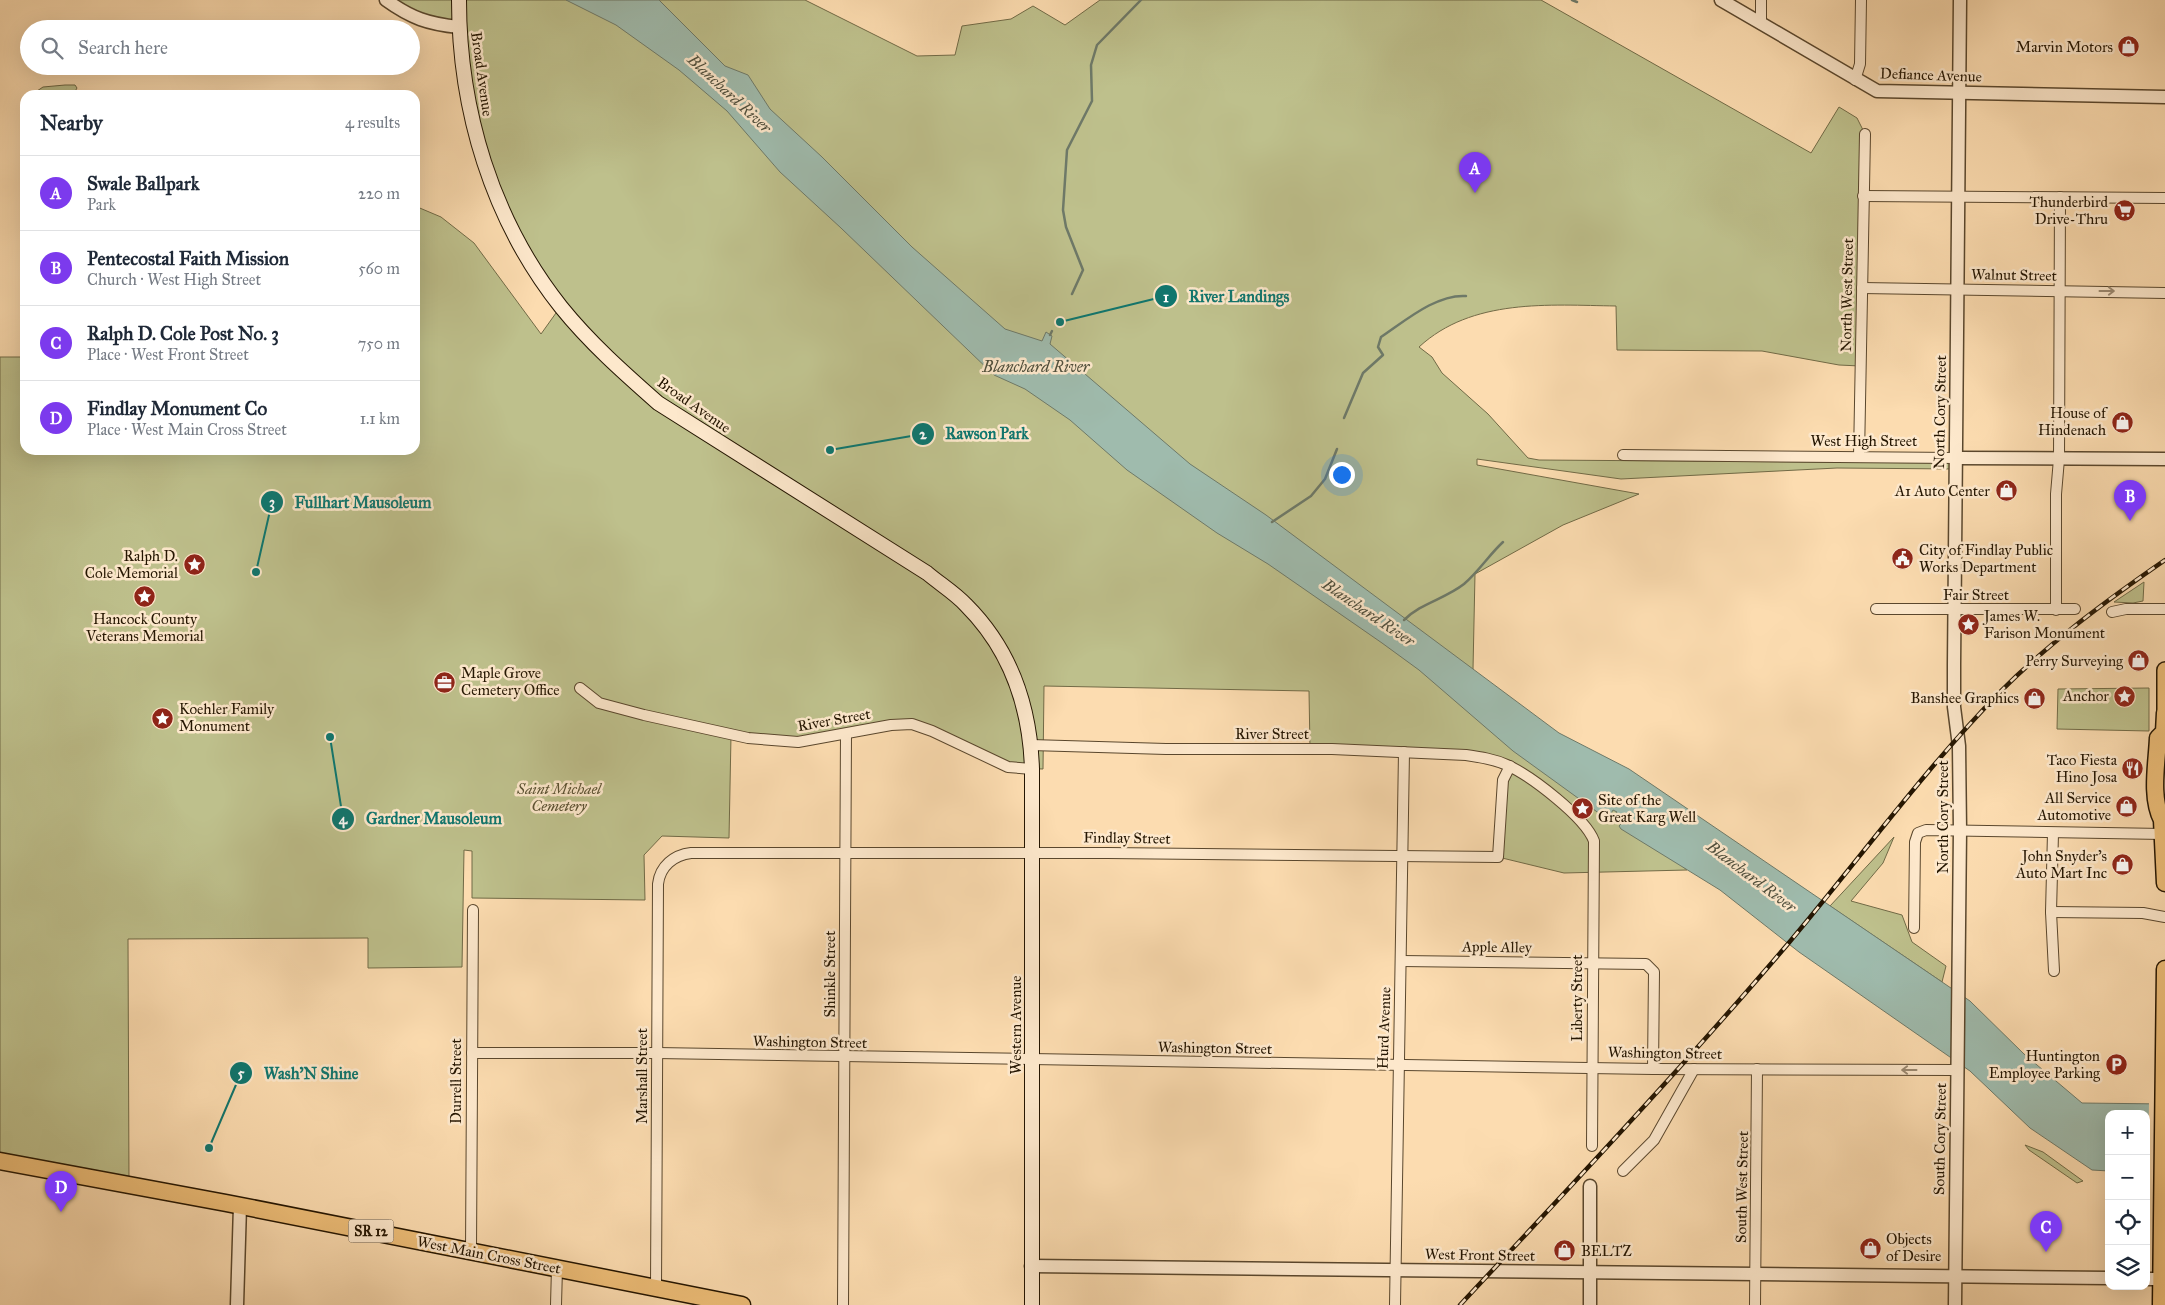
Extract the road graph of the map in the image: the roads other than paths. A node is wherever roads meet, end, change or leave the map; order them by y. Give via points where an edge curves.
1 (386, 0) edge
2 (459, 0) edge
3 (1721, 0) edge
4 (1761, 0) edge
5 (1861, 0) edge
6 (1960, 0) edge
7 (1760, 24) junction
8 (459, 27) junction
9 (1855, 80) junction
10 (1959, 93) junction
11 (2165, 97) edge
12 (1865, 134) dead end
13 (1863, 196) junction
14 (1958, 196) junction
15 (2060, 197) junction
16 (2165, 198) edge
17 (1862, 288) junction
18 (1958, 289) junction
19 (2059, 291) junction
20 (2165, 293) edge
21 (1623, 455) dead end
22 (1859, 456) junction
23 (1956, 458) junction
24 (2059, 459) junction
25 (2165, 460) edge
26 (1876, 609) dead end
27 (2075, 609) dead end
28 (2165, 609) edge
29 (1954, 610) junction
30 (2056, 610) junction
31 (2112, 612) dead end
32 (2165, 670) edge
33 (580, 688) dead end
34 (2165, 713) edge
35 (2164, 733) edge
36 (846, 734) junction
37 (1031, 745) junction
38 (1404, 752) junction
39 (1510, 766) junction
40 (1032, 769) junction
41 (2163, 824) edge
42 (1960, 830) junction
43 (2053, 834) junction
44 (846, 851) junction
45 (1033, 853) junction
46 (1403, 856) junction
47 (665, 865) joint
48 (2165, 883) edge
49 (473, 910) dead end
50 (2051, 912) junction
51 (2165, 917) edge
52 (1914, 928) dead end
53 (1401, 961) junction
54 (1593, 964) junction
55 (2165, 969) edge
56 (2054, 971) dead end
57 (1958, 974) joint
58 (472, 1053) junction
59 (657, 1053) junction
60 (845, 1058) junction
61 (1033, 1060) junction
62 (1398, 1065) junction
63 (1593, 1067) junction
64 (1652, 1069) junction
65 (1694, 1069) junction
66 (1758, 1069) junction
67 (1957, 1070) junction
68 (2164, 1098) edge
69 (2164, 1133) edge
70 (1592, 1146) dead end
71 (0, 1161) edge
72 (1623, 1171) dead end
73 (1590, 1186) dead end
74 (240, 1206) junction
75 (471, 1251) junction
76 (1031, 1266) junction
77 (557, 1268) junction
78 (1395, 1269) junction
79 (1590, 1272) junction
80 (1756, 1274) junction
81 (1955, 1276) junction
82 (2105, 1278) edge
83 (2158, 1279) edge
84 (656, 1288) junction
85 (238, 1305) edge
86 (556, 1305) edge
87 (742, 1305) edge
88 (843, 1305) edge
89 (1032, 1305) edge
90 (1395, 1305) edge
91 (1590, 1305) edge
92 (1755, 1305) edge
93 (1955, 1305) edge
94 (2162, 1305) edge

1 - 8 street via 429,24
2 - 8 main road, Broad Avenue
3 - 7 street, Defiance Avenue
4 - 7 street
5 - 9 street via 1860,64
6 - 10 street, North Cory Street
7 - 9 street, Defiance Avenue
8 - 37 main road, Broad Avenue via 466,91 485,166 519,242 561,306 619,368 658,403 927,574 966,604 988,630 1014,674 1027,714
9 - 10 street, Defiance Avenue via 1878,91
10 - 11 street, Defiance Avenue
10 - 14 street, North Cory Street
12 - 13 street, North West Street
13 - 14 street
13 - 17 street, North West Street
14 - 15 street
14 - 18 street, North Cory Street
15 - 16 street
15 - 19 street
17 - 18 street, Walnut Street
17 - 22 street, North West Street
18 - 19 street, Walnut Street
18 - 23 street, North Cory Street
19 -> 20 street, Walnut Street
19 - 24 street
21 - 22 street, West High Street
22 - 23 street, West High Street
23 - 24 street, West High Street
23 - 29 street, North Cory Street
24 - 25 street, West High Street
24 - 30 street
26 - 29 street, Fair Street
27 - 30 street, Fair Street
28 - 31 street
29 - 30 street, Fair Street
29 - 42 street, North Cory Street via 1954,707 1959,746
32 - 34 main road
33 - 36 street, River Street via 599,703 731,735 798,742
34 - 35 highway
35 - 41 highway via 2158,738 2157,787 2157,810
36 - 40 street, River Street via 912,724 1008,767
36 - 44 street, Shinkle Street
37 - 38 street, River Street
37 - 40 main road, Western Avenue
38 - 39 street, River Street via 1481,757
38 - 46 street, Hurd Avenue
39 - 46 street, Findlay Street via 1503,780 1498,857
39 - 54 street, Liberty Street via 1579,818 1592,835
40 - 45 main road, Western Avenue
41 - 43 street
41 - 48 highway
42 - 43 street
42 - 52 street via 1921,832 1915,842
42 - 57 street, North Cory Street
43 - 50 street
44 - 45 street, Findlay Street
44 - 47 street, Findlay Street via 691,853
44 - 60 street, Shinkle Street
45 - 46 street, Findlay Street
45 - 61 main road, Western Avenue
46 - 53 street, Hurd Avenue
47 - 59 street, Marshall Street via 658,884
49 - 58 street, Durrell Street
50 - 51 street via 2143,913
50 - 56 street
53 - 54 street, Apple Alley
53 - 62 street, Hurd Avenue
54 - 63 street, Liberty Street
54 - 64 street, Apple Alley via 1646,964 1654,972
55 - 68 highway
57 - 67 street, South Cory Street
58 - 59 street, Washington Street
58 - 75 street, Durrell Street
59 - 60 street, Washington Street
59 - 84 street, Marshall Street
60 - 61 street, Washington Street
60 - 88 street, Shinkle Street
61 - 62 street, Washington Street
61 - 76 main road, Western Avenue
62 - 63 street, Washington Street
62 - 78 street, Hurd Avenue
63 - 64 street, Washington Street
63 - 70 street, Liberty Street
64 - 65 street, Washington Street
65 - 66 street, Washington Street
65 - 72 street via 1654,1140
67 -> 66 street, Washington Street
66 - 80 street, South West Street
67 - 81 street, South Cory Street
68 - 69 highway
69 - 83 highway
71 - 74 highway, West Main Cross Street / SR 12
73 - 79 street
74 - 75 highway, West Main Cross Street / SR 12
74 - 85 street
75 - 77 highway, West Main Cross Street / SR 12
76 - 78 street, West Front Street
76 - 89 main road, Western Avenue
77 - 84 highway, West Main Cross Street / SR 12
77 - 86 street
78 - 79 street, West Front Street
78 - 90 street, Hurd Avenue
79 - 80 street, West Front Street
79 - 91 street
80 - 81 street, West Front Street
80 - 92 street, South West Street
81 - 82 street, West Front Street
81 - 93 street, South Cory Street
83 - 94 highway
84 - 87 highway, West Main Cross Street / SR 12

